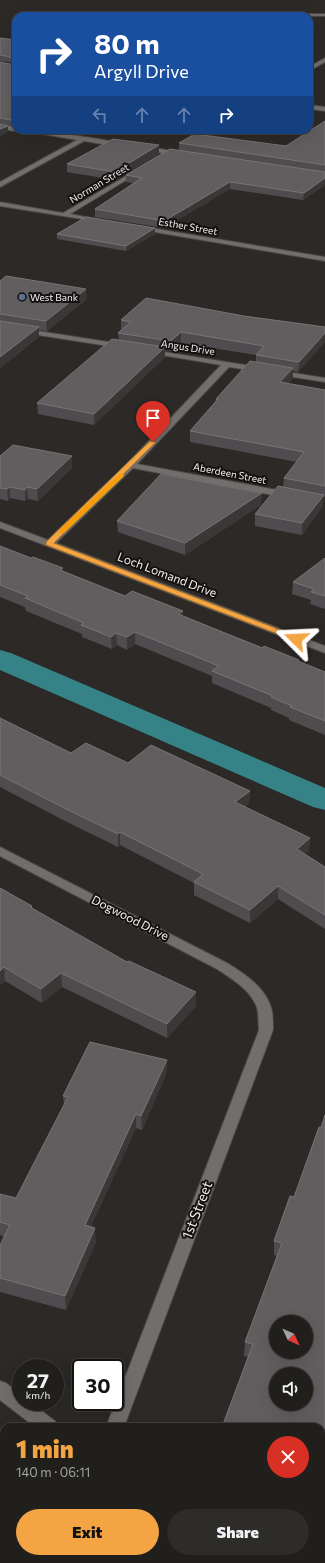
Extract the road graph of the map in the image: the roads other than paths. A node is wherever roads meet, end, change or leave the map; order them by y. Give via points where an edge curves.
1 (313, 14) edge
2 (325, 14) edge
3 (325, 60) edge
4 (313, 67) edge
5 (313, 108) edge
6 (325, 109) edge
7 (0, 127) edge
8 (12, 128) edge
9 (50, 134) edge
10 (199, 134) edge
11 (84, 139) junction
12 (130, 146) edge
13 (138, 148) edge
14 (169, 152) junction
15 (184, 155) edge
16 (162, 156) edge
17 (149, 164) edge
18 (0, 185) edge
19 (0, 204) edge
20 (64, 215) junction
21 (103, 222) edge
22 (134, 227) edge
23 (325, 260) edge
24 (0, 327) edge
25 (228, 364) junction
26 (325, 380) edge
27 (131, 465) junction
28 (294, 496) edge
29 (0, 525) edge
30 (49, 544) junction
31 (325, 650) edge
32 (0, 851) edge
33 (256, 992) joint
34 (0, 1389) edge
35 (44, 1423) edge
36 (117, 1423) edge

1 - 2 street
3 - 4 street
5 - 6 street
7 - 8 street
9 - 11 street
10 - 14 street
11 - 12 street
11 - 18 street
13 - 14 street
14 - 15 street
14 - 16 street
17 - 20 street, Norman Street
19 - 20 street
20 - 21 street
22 - 23 street, Esther Street
24 - 25 street, Angus Drive
25 - 26 street, Angus Drive
25 - 27 street
27 - 28 street, Aberdeen Street
27 - 30 street
29 - 30 street, Loch Lomand Drive
30 - 31 street, Loch Lomand Drive
32 - 33 street, Dogwood Drive via 222,966
33 - 36 street, 1st Street via 264,1008 266,1030
34 - 35 street

